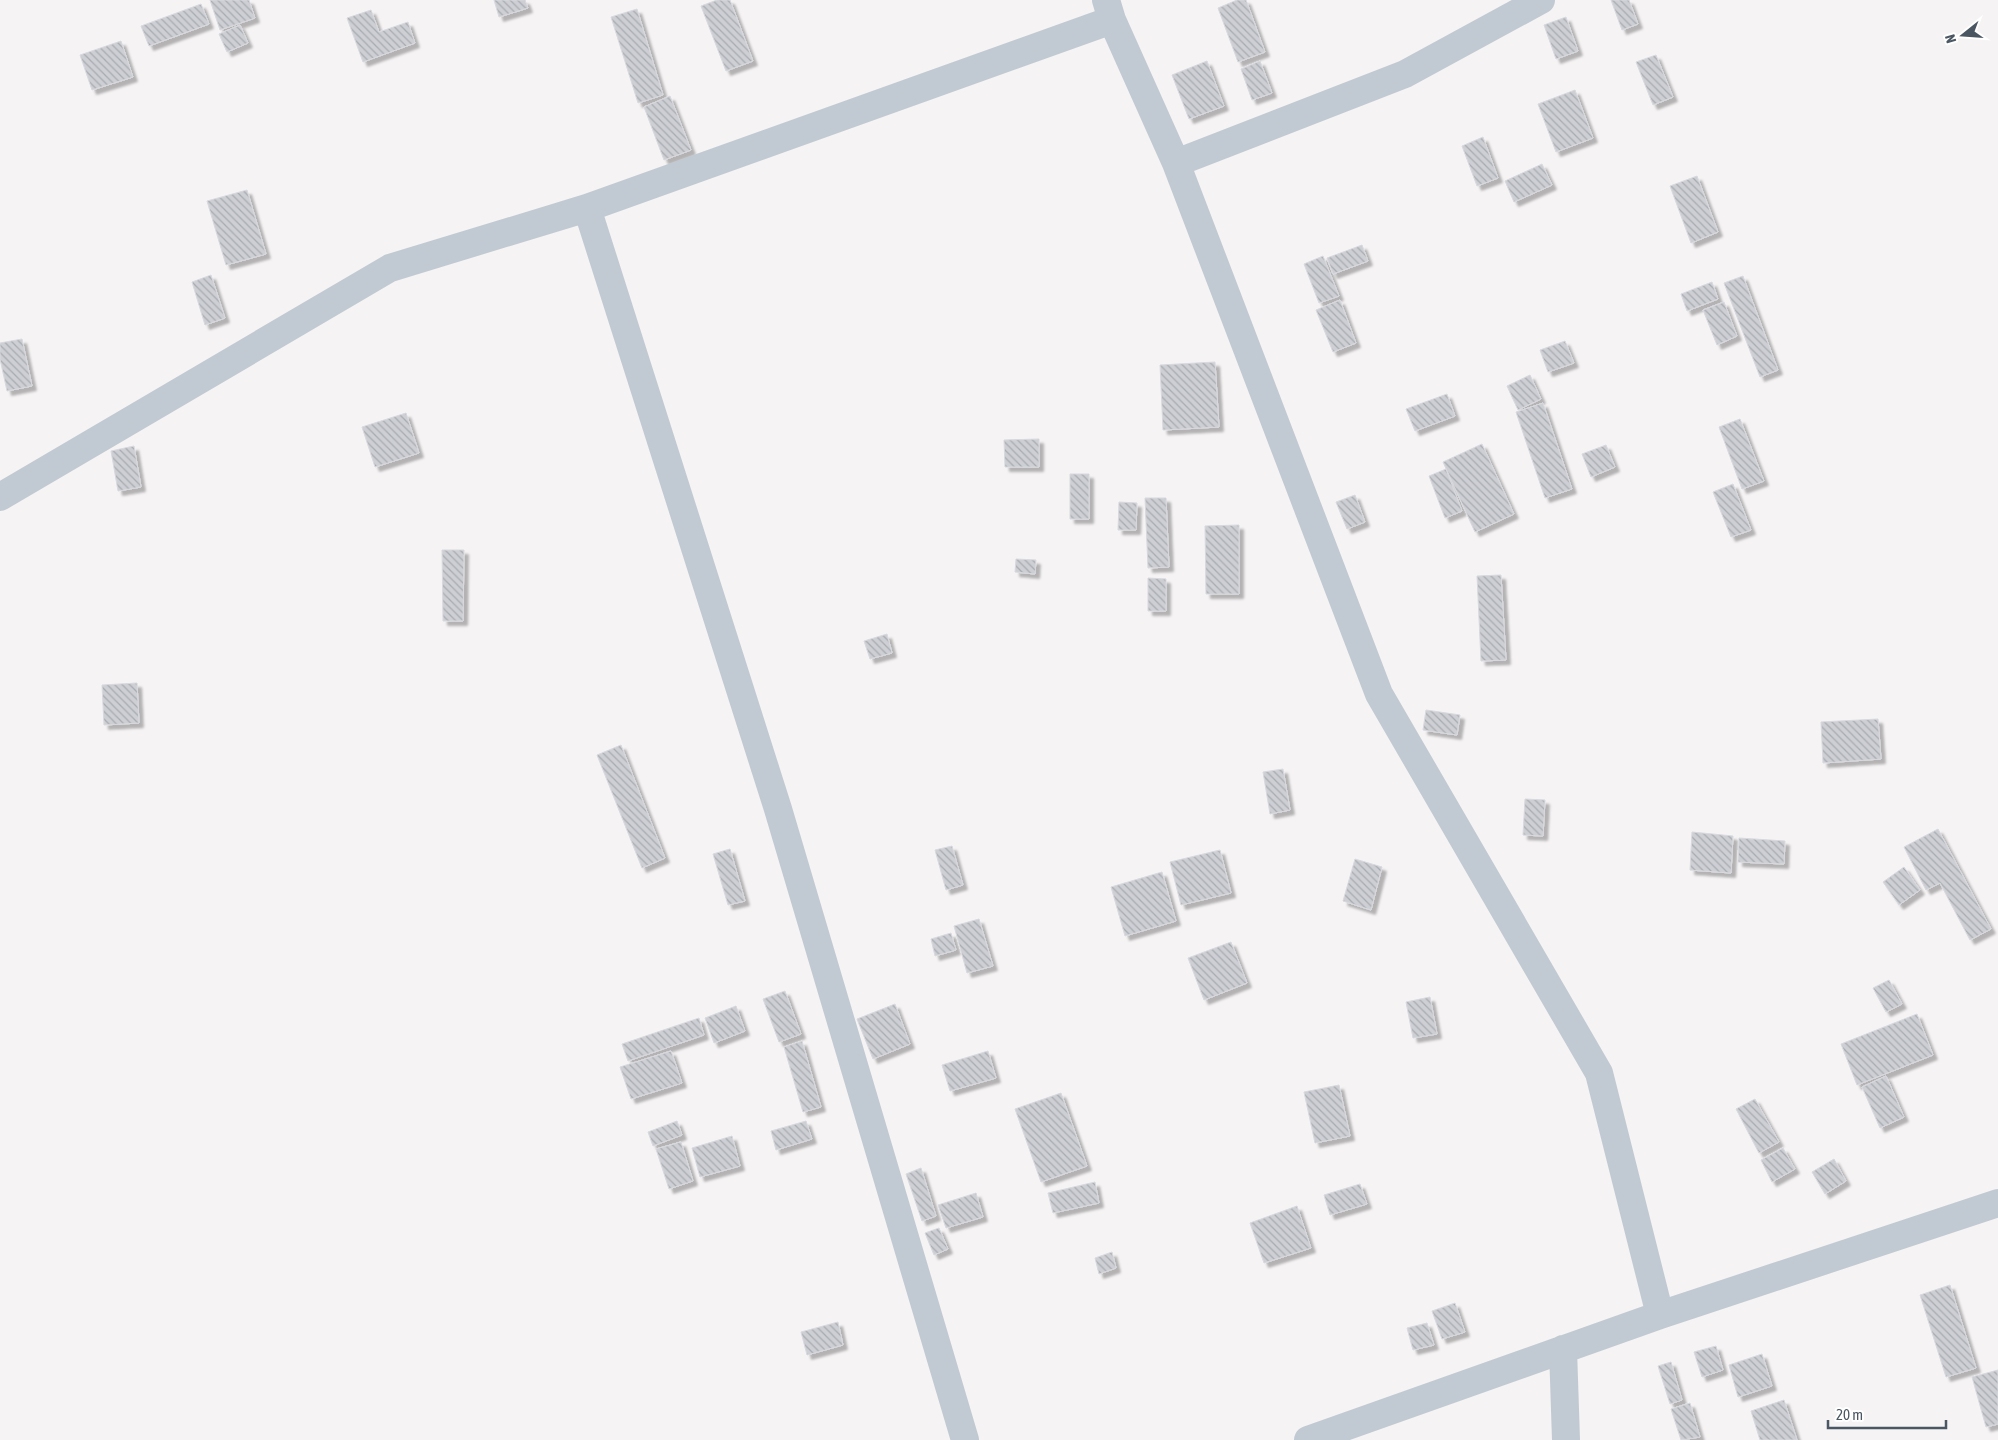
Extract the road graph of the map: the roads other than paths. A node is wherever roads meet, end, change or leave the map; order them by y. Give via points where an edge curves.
1 (1541, 0) edge
2 (1109, 10) edge
3 (1176, 163) junction
4 (588, 208) junction
5 (0, 497) edge
6 (1998, 1203) edge
7 (1660, 1315) junction
8 (1563, 1349) junction
9 (965, 1440) edge
10 (1308, 1440) edge
11 (1566, 1440) edge

1 - 3 street via 1405,74
2 - 3 street
2 - 4 street
3 - 7 street via 1379,694 1599,1073
4 - 5 street via 390,268
4 - 9 street via 778,809
6 - 7 street
7 - 8 street
8 - 10 street
8 - 11 street

